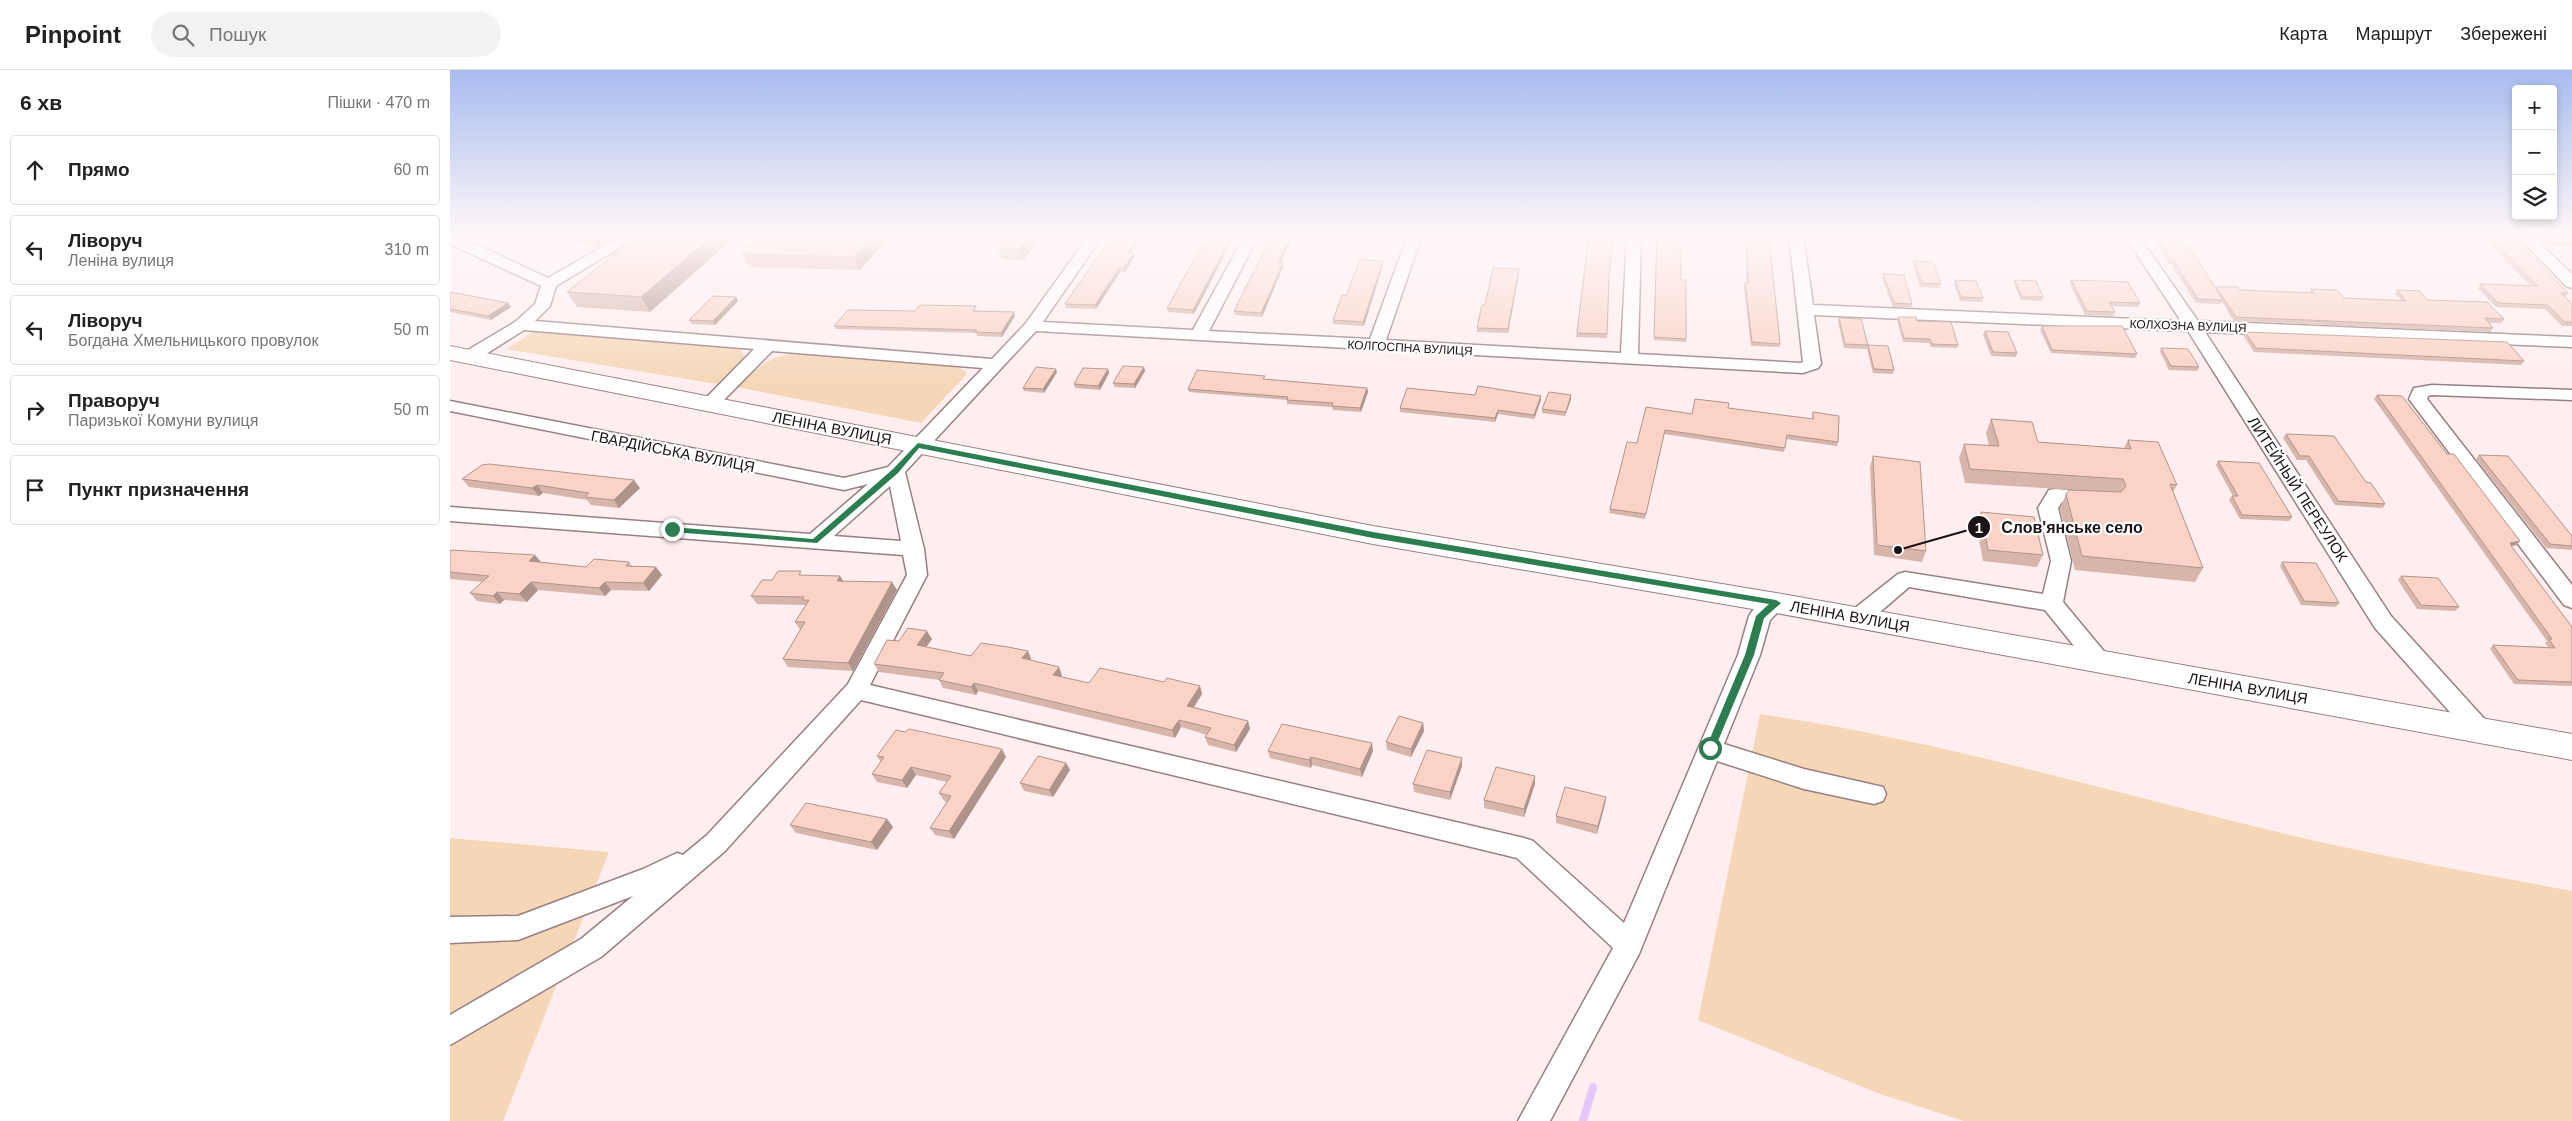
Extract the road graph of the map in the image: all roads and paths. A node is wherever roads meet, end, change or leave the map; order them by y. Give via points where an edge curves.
1 (549, 284) edge
2 (1062, 284) edge
3 (1226, 284) edge
4 (1398, 284) edge
5 (1632, 284) edge
6 (1802, 284) edge
7 (2164, 284) edge
8 (1805, 310) junction
9 (521, 325) junction
10 (1032, 326) junction
11 (2193, 326) junction
12 (1198, 336) junction
13 (2572, 342) edge
14 (767, 346) junction
15 (1376, 346) junction
16 (460, 355) edge
17 (1629, 360) junction
18 (996, 364) junction
19 (2572, 396) edge
20 (710, 404) junction
21 (450, 406) edge
22 (918, 445) junction
23 (895, 471) junction
24 (2107, 499) edge
25 (450, 514) edge
26 (814, 542) junction
27 (914, 550) junction
28 (2572, 600) edge
29 (1776, 603) junction
30 (2052, 603) junction
31 (1858, 618) junction
32 (2099, 661) junction
33 (856, 690) junction
34 (2481, 730) junction
35 (2572, 747) edge
36 (1710, 748) junction
37 (1874, 794) dead end
38 (716, 843) junction
39 (450, 930) edge
40 (1630, 945) junction
41 (450, 1031) edge
42 (1533, 1121) edge

1 - 9 street via 542,306
2 - 10 street
3 - 12 street
4 - 15 street
5 - 17 street
6 - 8 street
7 - 11 street, ЛИТЕЙНЫЙ ПЕРЕУЛОК
8 - 11 street, КОЛХОЗНА ВУЛИЦЯ
8 - 17 street, КОЛГОСПНА ВУЛИЦЯ via 1812,364 1803,368
9 - 14 street
9 - 16 street
10 - 12 street, КОЛГОСПНА ВУЛИЦЯ
10 - 18 street
11 - 13 street, КОЛХОЗНА ВУЛИЦЯ
11 - 34 street, ЛИТЕЙНЫЙ ПЕРЕУЛОК via 2383,622
12 - 15 street, КОЛГОСПНА ВУЛИЦЯ
14 - 18 street
14 - 20 street
15 - 17 street, КОЛГОСПНА ВУЛИЦЯ
16 - 20 main road, ЛЕНІНА ВУЛИЦЯ
18 - 22 street
19 - 28 street via 2432,390 2420,392 2418,399
20 - 22 main road, ЛЕНІНА ВУЛИЦЯ
21 - 23 street, ГВАРДІЙСЬКА ВУЛИЦЯ via 844,484
22 - 23 street
22 - 29 main road, ЛЕНІНА ВУЛИЦЯ via 1373,535
23 - 26 street
23 - 27 street
24 - 30 street via 2056,495 2048,508 2061,561
25 - 26 street
26 - 27 street
27 - 33 street via 917,575
29 - 31 main road, ЛЕНІНА ВУЛИЦЯ
29 - 36 street via 1760,616 1749,655
30 - 31 street via 1905,579
30 - 32 street
31 - 32 main road, ЛЕНІНА ВУЛИЦЯ
32 - 34 main road, ЛЕНІНА ВУЛИЦЯ
33 - 38 street
33 - 40 street via 1524,849
34 - 35 main road, ЛЕНІНА ВУЛИЦЯ
36 - 37 street via 1804,779
36 - 40 street
38 - 39 street via 652,877 518,928
38 - 41 street via 592,948
40 - 42 street

